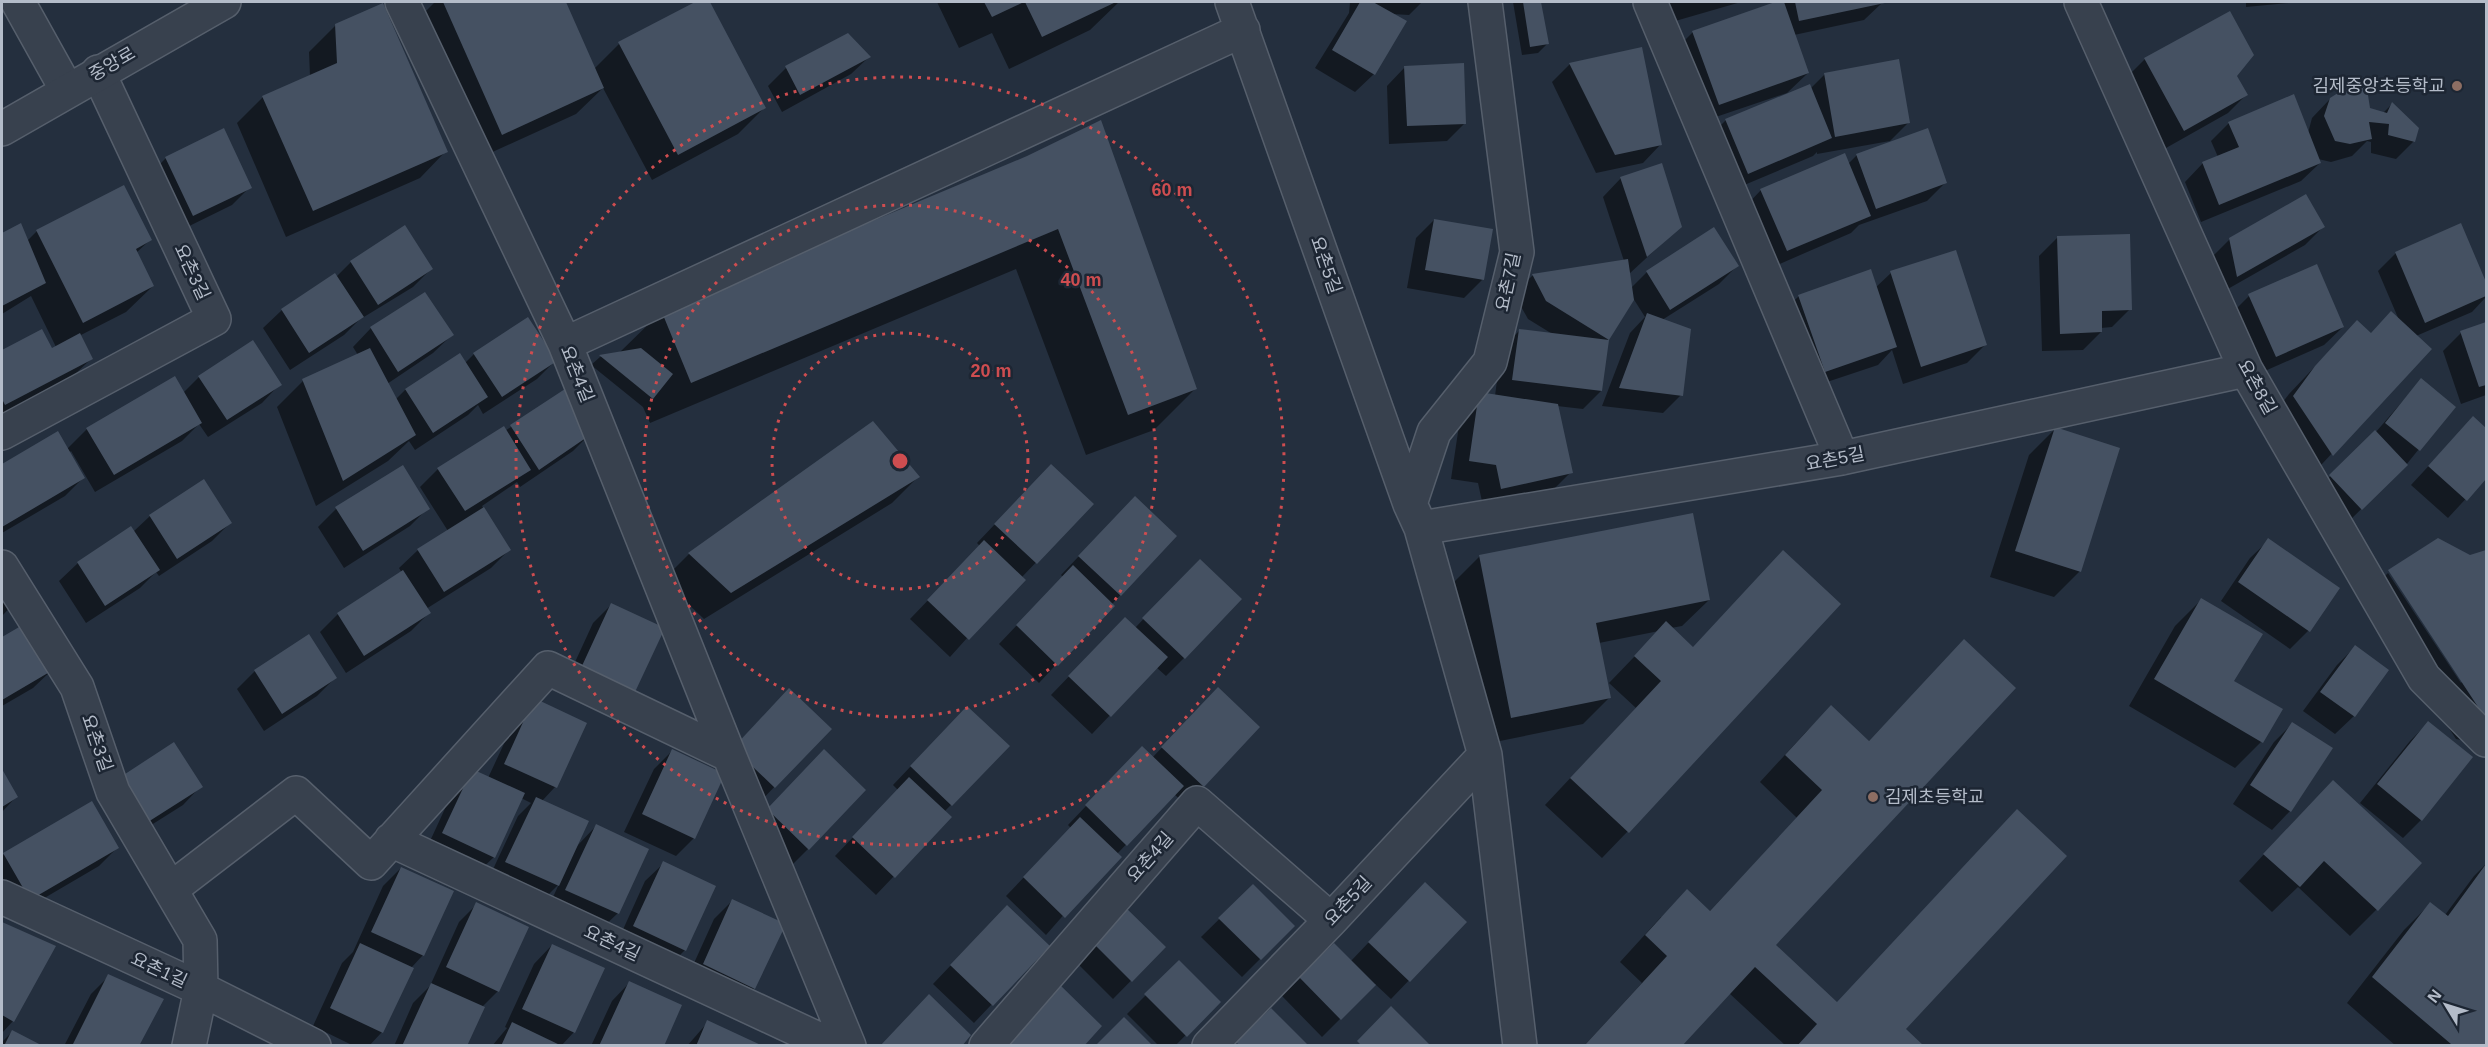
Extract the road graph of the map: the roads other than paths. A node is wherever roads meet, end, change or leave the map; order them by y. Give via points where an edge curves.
1 (18, 2) edge
2 (224, 2) edge
3 (402, 2) edge
4 (1485, 2) edge
5 (1650, 2) edge
6 (2081, 2) edge
7 (1237, 16) edge
8 (98, 72) junction
9 (67, 90) junction
10 (2, 129) edge
11 (565, 344) junction
12 (2246, 370) junction
13 (2, 433) edge
14 (1842, 458) junction
15 (1415, 516) junction
16 (2, 567) edge
17 (2487, 740) edge
18 (729, 755) junction
19 (1485, 755) junction
20 (381, 851) junction
21 (171, 889) junction
22 (2, 897) edge
23 (1331, 920) junction
24 (201, 989) junction
25 (1514, 1039) edge
26 (189, 1046) edge
27 (314, 1046) edge
28 (833, 1046) edge
29 (849, 1046) edge
30 (986, 1046) edge
31 (1209, 1046) edge

1 - 9 street
2 - 8 street, 중앙로
3 - 11 street, 요촌4길
4 - 15 street, 요촌7길 via 1517,252 1490,362 1434,432
5 - 14 street
6 - 12 street, 요촌8길
7 - 11 street
7 - 15 street, 요촌5길
8 - 9 street, 중앙로
8 - 13 street, 요촌3길 via 214,319
9 - 10 street, 중앙로
11 - 18 street, 요촌4길
12 - 14 street, 요촌5길
12 - 17 street, 요촌8길 via 2424,678
14 - 15 street, 요촌5길
15 - 19 street, 요촌5길
16 - 21 street, 요촌3길 via 77,687 113,792
18 - 20 street via 548,668
18 - 29 street, 요촌4길
19 - 23 street, 요촌5길
19 - 25 street, 요촌5길
20 - 21 street via 296,793
20 - 28 street, 요촌4길
21 - 24 street, 요촌3길 via 200,940
22 - 24 street, 요촌1길
23 - 30 street, 요촌4길 via 1197,803
23 - 31 street, 요촌5길
24 - 26 street, 요촌3길
24 - 27 street, 요촌1길

